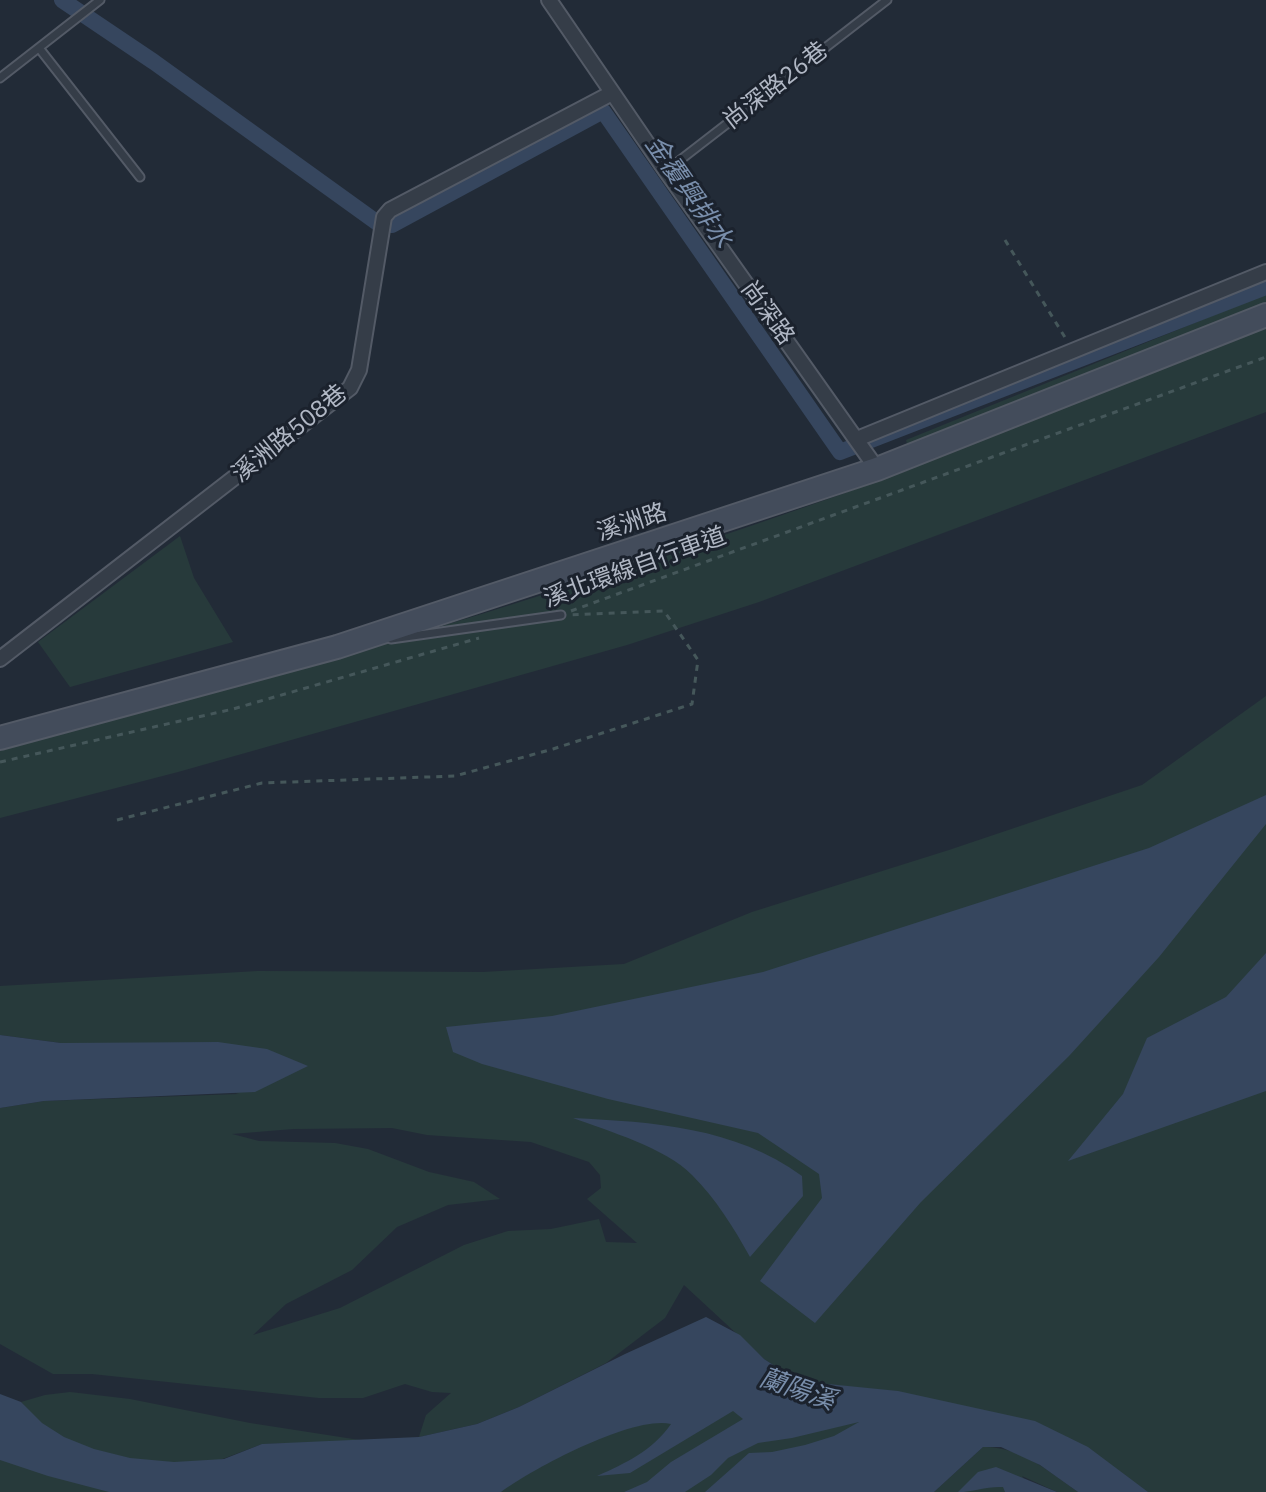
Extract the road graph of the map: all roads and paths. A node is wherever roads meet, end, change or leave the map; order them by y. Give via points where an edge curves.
1 (100, 0) edge
2 (549, 0) edge
3 (887, 0) edge
4 (39, 48) junction
5 (0, 78) edge
6 (612, 93) junction
7 (666, 171) junction
8 (140, 177) dead end
9 (1005, 240) dead end
10 (1266, 272) edge
11 (1266, 315) edge
12 (1073, 351) junction
13 (1266, 357) edge
14 (857, 439) junction
15 (877, 469) junction
16 (561, 615) junction
17 (487, 636) dead end
18 (337, 647) junction
19 (0, 659) edge
20 (0, 738) edge
21 (0, 762) edge
22 (117, 820) dead end

1 - 4 lane
2 - 6 street, 尚深路
3 - 7 lane, 尚深路26巷
4 - 5 lane
4 - 8 lane
6 - 7 street, 尚深路
6 - 19 street, 溪洲路508巷 via 390,210 384,217 362,361 350,388
7 - 14 street, 尚深路
9 - 12 path
10 - 12 street
11 - 15 street, 溪洲路
12 - 14 street
13 - 16 path, 溪北環線自行車道
14 - 15 street, 尚深路
15 - 18 street, 溪洲路
16 - 18 lane
16 - 22 path via 664,611 698,660 692,704 455,776 262,783
17 - 21 path via 233,709
18 - 20 street, 溪洲路

